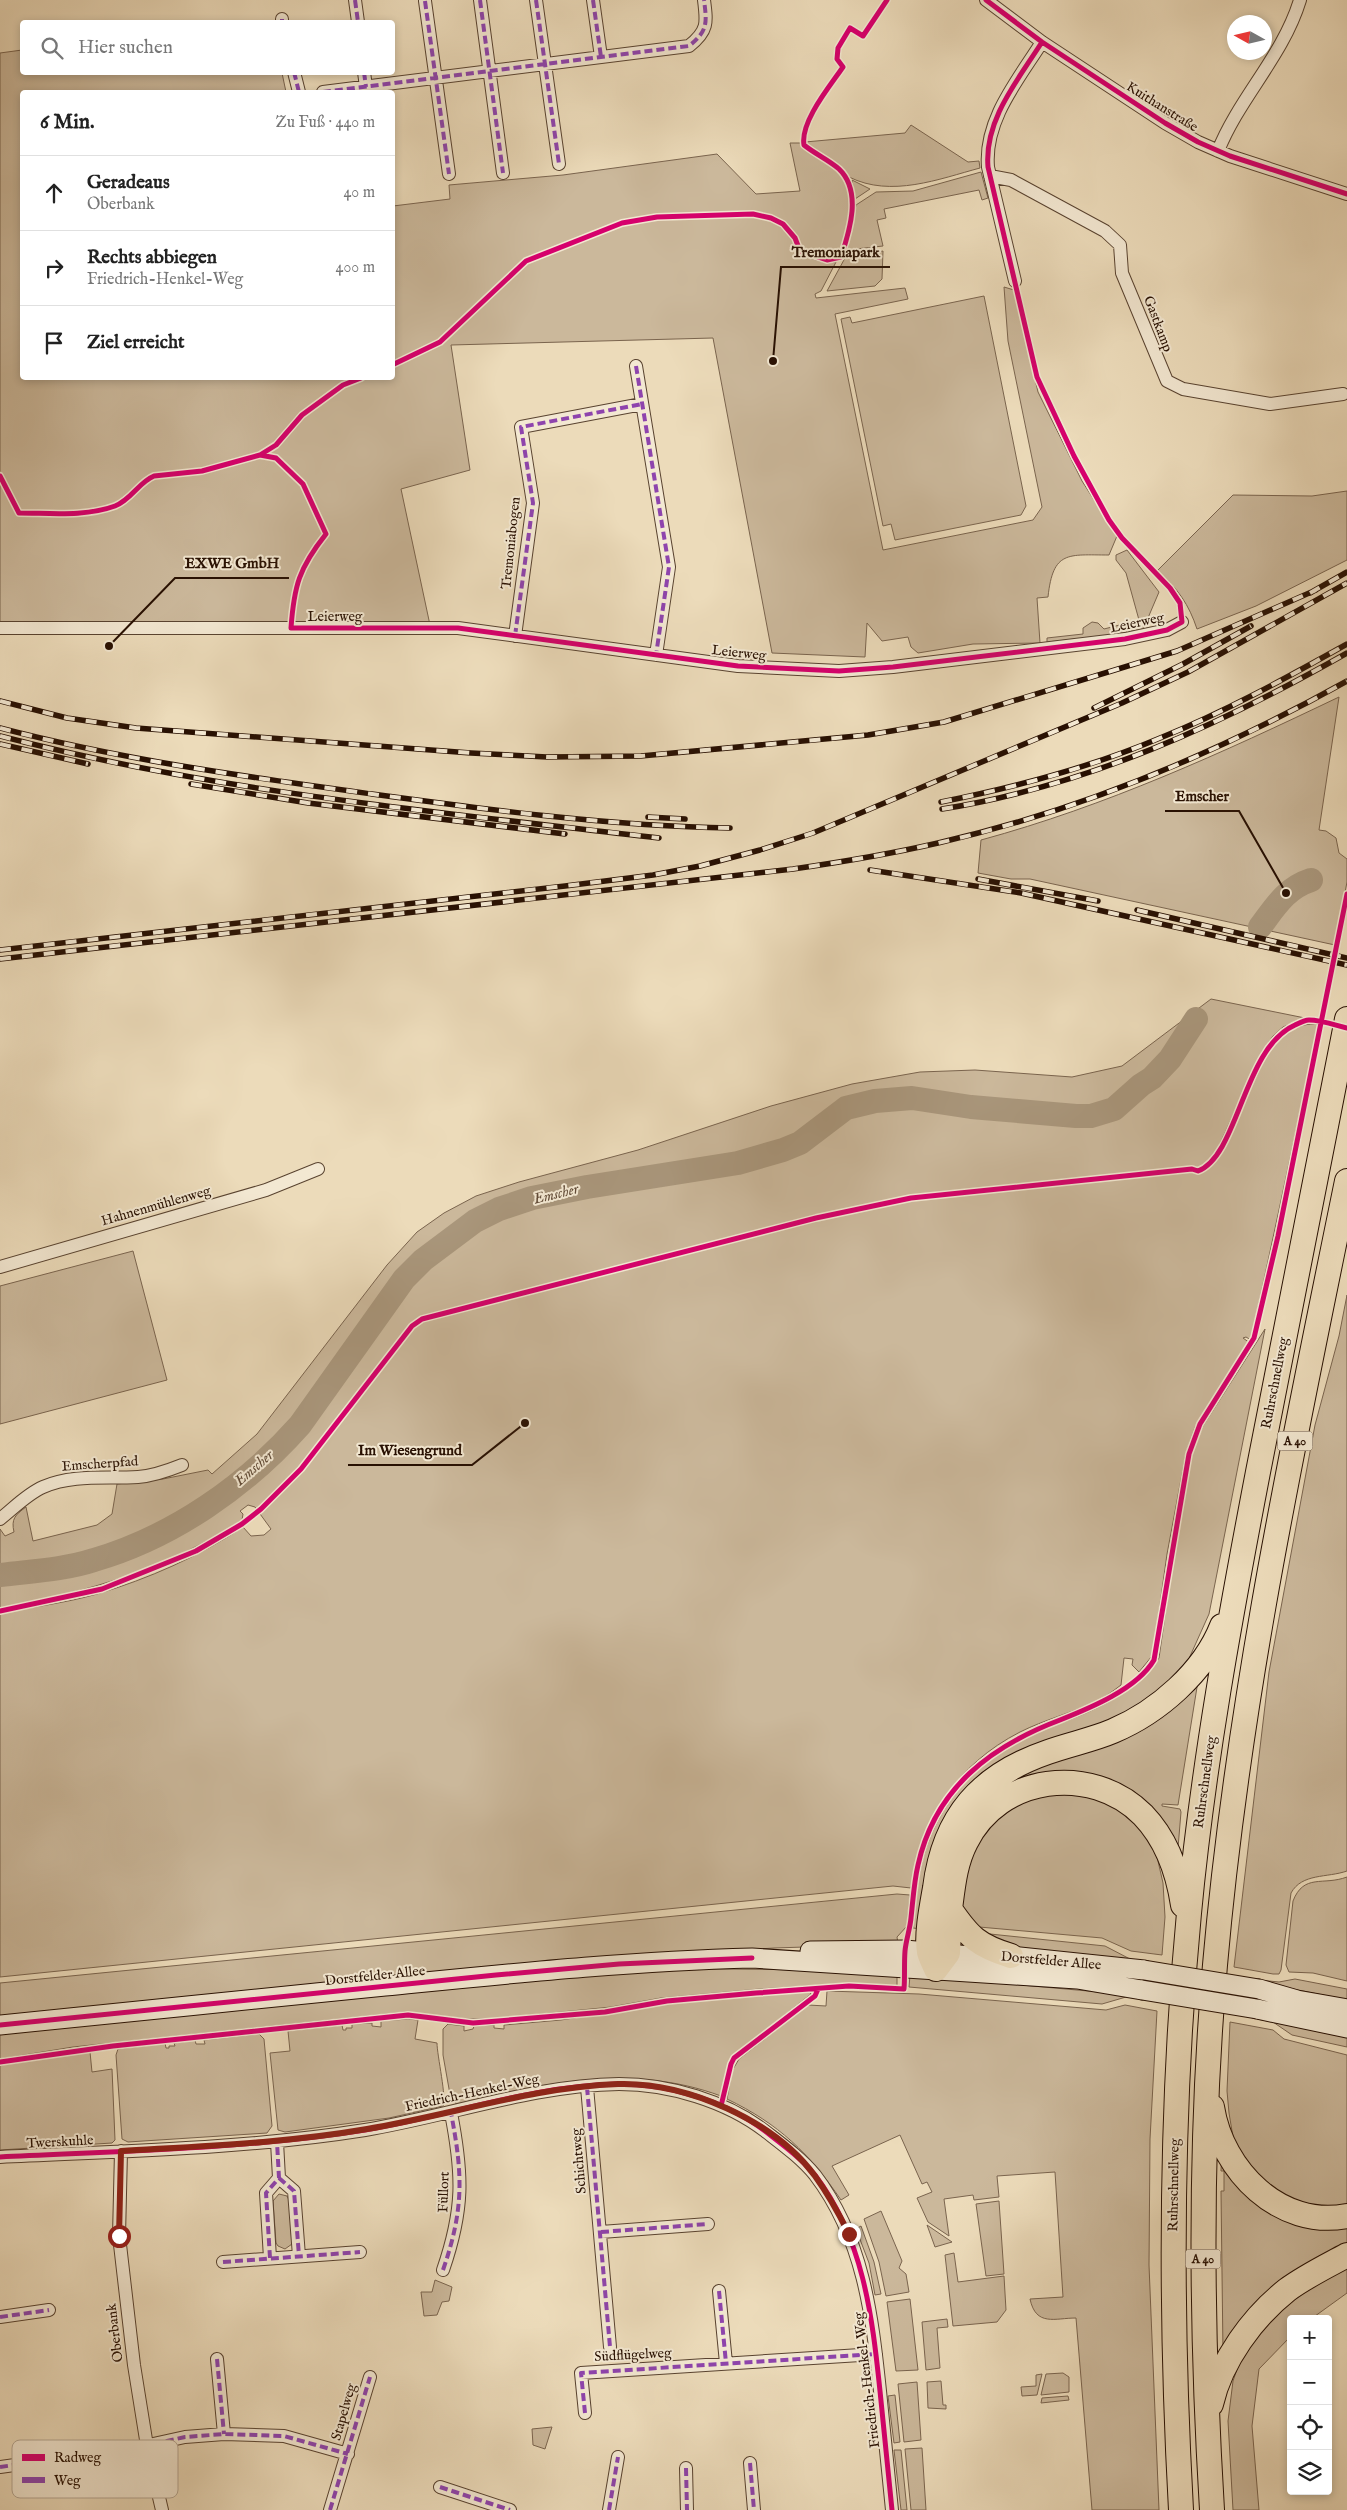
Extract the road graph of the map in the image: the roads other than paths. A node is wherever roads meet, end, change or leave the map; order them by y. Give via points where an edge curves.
1 (355, 0) edge
2 (480, 0) edge
3 (536, 0) edge
4 (593, 0) edge
5 (704, 0) edge
6 (986, 0) edge
7 (1300, 0) edge
8 (425, 1) edge
9 (358, 20) edge
10 (1042, 42) junction
11 (601, 57) junction
12 (545, 63) junction
13 (489, 71) junction
14 (295, 75) edge
15 (364, 75) edge
16 (437, 79) junction
17 (366, 86) junction
18 (298, 90) edge
19 (337, 90) edge
20 (1218, 151) junction
21 (559, 164) dead end
22 (450, 174) dead end
23 (503, 174) dead end
24 (990, 176) junction
25 (1347, 194) edge
26 (1015, 281) dead end
27 (636, 366) dead end
28 (1343, 394) dead end
29 (642, 404) junction
30 (1182, 622) dead end
31 (0, 628) edge
32 (514, 636) junction
33 (656, 655) junction
34 (1347, 1019) edge
35 (318, 1169) dead end
36 (1347, 1181) edge
37 (0, 1268) edge
38 (182, 1465) dead end
39 (0, 1518) edge
40 (1235, 1588) junction
41 (950, 1909) junction
42 (1186, 1944) junction
43 (1011, 1956) junction
44 (938, 1958) junction
45 (1347, 2009) edge
46 (0, 2025) edge
47 (1347, 2028) edge
48 (1208, 2076) junction
49 (588, 2087) junction
50 (451, 2113) junction
51 (277, 2142) junction
52 (121, 2151) junction
53 (0, 2157) edge
54 (279, 2178) junction
55 (1347, 2216) edge
56 (708, 2224) dead end
57 (600, 2232) junction
58 (360, 2252) dead end
59 (1347, 2255) edge
60 (299, 2256) junction
61 (270, 2258) junction
62 (223, 2262) dead end
63 (443, 2270) dead end
64 (719, 2290) dead end
65 (49, 2310) dead end
66 (0, 2316) edge
67 (610, 2347) dead end
68 (876, 2354) junction
69 (217, 2360) dead end
70 (726, 2363) junction
71 (370, 2377) dead end
72 (585, 2413) dead end
73 (224, 2434) junction
74 (146, 2440) edge
75 (176, 2440) edge
76 (1208, 2442) junction
77 (348, 2454) junction
78 (618, 2457) dead end
79 (750, 2463) dead end
80 (686, 2468) dead end
81 (440, 2487) dead end
82 (330, 2510) edge
83 (510, 2510) edge
84 (609, 2510) edge
85 (687, 2510) edge
86 (754, 2510) edge
87 (892, 2510) edge
88 (1181, 2510) edge
89 (1212, 2510) edge

1 - 9 street
2 - 13 street
3 - 12 street
4 - 11 street
5 - 11 street via 707,20 701,36 689,46
6 - 10 street, Kuithanstraße
7 - 20 street via 1273,59 1225,132
8 - 16 street
10 - 20 street, Kuithanstraße via 1165,123
10 - 24 street via 1002,104 992,128 987,150
11 - 12 street
12 - 13 street
12 - 21 street
13 - 16 street
13 - 23 street
14 - 18 street
15 - 17 street
16 - 17 street
16 - 22 street
17 - 19 street
20 - 25 street, Kuithanstraße
24 - 26 street
24 - 28 street, Gastkamp via 1019,184 1104,231 1120,245 1122,273 1166,381 1183,389 1270,404
27 - 29 street
29 - 32 street, Tremoniabogen via 521,427 533,502
29 - 33 street via 669,567
30 - 33 street, Leierweg via 1167,630 1125,639 861,670 814,671 738,666
31 - 32 street, Leierweg via 458,628
32 - 33 street, Leierweg
34 - 40 highway, Ruhrschnellweg / A 40
35 - 37 street, Hahnenmühlenweg via 266,1190
36 - 48 highway, A 40 via 1272,1556 1247,1701 1216,1945
38 - 39 street, Emscherpfad via 160,1474 140,1477 61,1481 42,1487
40 - 42 highway, Ruhrschnellweg / A 40 via 1201,1806
40 - 44 highway via 1221,1629 1210,1647 1181,1685 1165,1699 1136,1720 1113,1731 1009,1768 992,1780 961,1812 943,1846 937,1872
41 - 42 highway via 962,1850 986,1813 1033,1785 1058,1781 1085,1784 1128,1802 1143,1815 1166,1846 1180,1889
41 - 43 highway via 976,1942
41 - 44 highway
42 - 88 highway, Ruhrschnellweg / A 40 via 1176,2098 1173,2274
43 - 44 main road, Dorstfelder Allee
43 - 45 main road, Dorstfelder Allee, bridge via 1144,1970 1259,1988 1297,2000
44 - 46 main road, Dorstfelder Allee via 752,1958 619,1964
44 - 47 main road, Dorstfelder Allee, bridge via 991,1976 1078,1980
48 - 55 highway via 1212,2110 1220,2135 1258,2192 1272,2202 1307,2216
48 - 76 highway, A 40 via 1203,2228
49 - 50 street, Friedrich-Henkel-Weg via 547,2092
49 - 57 street, Schichtweg
49 - 68 street, Friedrich-Henkel-Weg via 652,2086 701,2098 741,2115 792,2151 814,2175 849,2234 869,2300
50 - 51 street, Friedrich-Henkel-Weg via 365,2130
50 - 63 street, Füllort via 461,2184 454,2238
51 - 52 street, Friedrich-Henkel-Weg
51 - 54 street
52 - 53 street, Twerskuhle
52 - 74 street, Oberbank via 119,2236
54 - 60 street via 294,2191
54 - 61 street via 266,2193
56 - 57 street
57 - 67 street, Schichtweg
58 - 60 street
59 - 76 highway via 1288,2289 1254,2323 1232,2355 1216,2388 1210,2411
60 - 61 street
61 - 62 street
64 - 70 street
65 - 66 street
68 - 70 street, Südflügelweg
68 - 87 street, Friedrich-Henkel-Weg
69 - 73 street
70 - 72 street, Südflügelweg via 581,2373
71 - 77 street, Stapelweg
73 - 75 street, Stapelweg
73 - 77 street, Stapelweg via 284,2436
76 - 89 highway, A 40
77 - 82 street, Stapelweg
78 - 84 street
79 - 86 street
80 - 85 street
81 - 83 street

